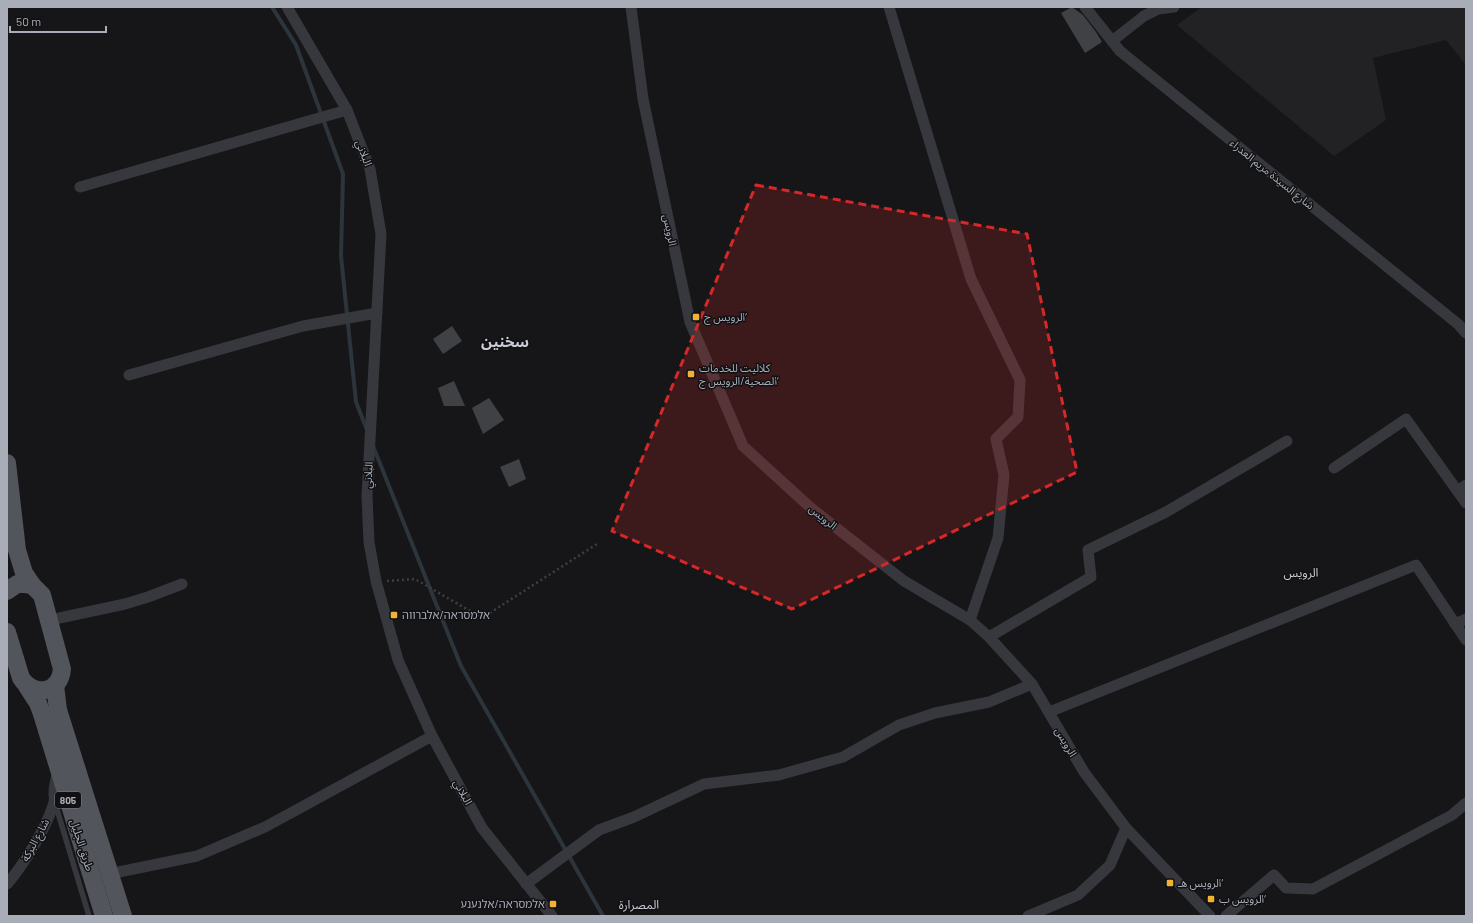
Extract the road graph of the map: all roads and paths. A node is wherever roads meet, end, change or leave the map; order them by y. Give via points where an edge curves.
1 (287, 7) edge
2 (631, 7) edge
3 (890, 7) edge
4 (1085, 7) edge
5 (1174, 7) edge
6 (1112, 41) junction
7 (347, 110) junction
8 (80, 187) dead end
9 (376, 313) junction
10 (1466, 333) edge
11 (129, 375) dead end
12 (1287, 441) dead end
13 (7, 463) edge
14 (1334, 468) dead end
15 (1462, 488) edge
16 (1466, 502) edge
17 (597, 544) dead end
18 (376, 581) junction
19 (182, 584) dead end
20 (32, 585) junction
21 (7, 591) edge
22 (1466, 619) edge
23 (50, 620) junction
24 (970, 620) junction
25 (1455, 624) junction
26 (7, 632) edge
27 (989, 637) junction
28 (1466, 640) edge
29 (1032, 684) junction
30 (55, 685) junction
31 (27, 686) junction
32 (1049, 712) junction
33 (432, 736) junction
34 (58, 769) junction
35 (55, 800) junction
36 (1466, 803) edge
37 (1126, 828) junction
38 (109, 874) junction
39 (7, 884) edge
40 (526, 884) junction
41 (89, 916) edge
42 (104, 916) edge
43 (123, 916) edge
44 (552, 916) edge
45 (1028, 916) edge
46 (1210, 916) edge
47 (1226, 916) edge

1 - 7 street, البلاني
2 - 24 street, الرويس via 643,99 690,322 743,446 811,508 904,581
3 - 24 street via 971,279 1020,380 1018,417 996,439 1004,476 998,538
4 - 6 street, شارع السيدة مريم العدراء
5 - 6 street via 1158,9 1144,16
6 - 10 street, شارع السيدة مريم العدراء via 1153,79
7 - 8 street
7 - 9 street, البلاني via 370,169 381,234
9 - 11 street via 303,326
9 - 18 street, البلاني via 367,496
12 - 27 street via 1166,512 1088,550 1091,577
13 - 20 main road, 805 via 17,550 24,573
14 - 15 street via 1406,418
15 - 16 street
17 - 18 path via 482,618 415,579
18 - 33 street, البلاني via 398,660
19 - 23 street via 125,604
20 - 21 main road via 17,584
20 - 23 main road, 805 via 42,594
22 - 25 street
23 - 30 main road, 805 via 62,669
24 - 27 street, الرويس
25 - 28 street
25 - 32 street via 1416,565
26 - 31 main road, 805 via 20,678
27 - 29 street, الرويس
29 - 32 street, الرويس
29 - 40 street via 989,702 935,713 899,725 842,756 779,775 704,784 634,817 599,830
30 - 31 main road via 44,691
30 - 38 main road, طريق الجليل / 805 via 58,710
31 - 34 main road, طريق الجليل / 805 via 38,702
32 - 37 street, الرويس via 1084,772
33 - 38 street via 265,827 197,856
33 - 40 street, البلاني via 482,828
34 - 35 street, شارع البركة
34 - 42 main road, طريق الجليل / 805
35 - 39 street, شارع البركة via 30,851
35 - 41 lane
36 - 47 street via 1452,815 1312,889 1286,888 1274,875
37 - 45 street via 1110,865 1078,895
37 - 46 street, الرويس
38 - 43 main road, طريق الجليل / 805
40 - 44 street, البلاني

